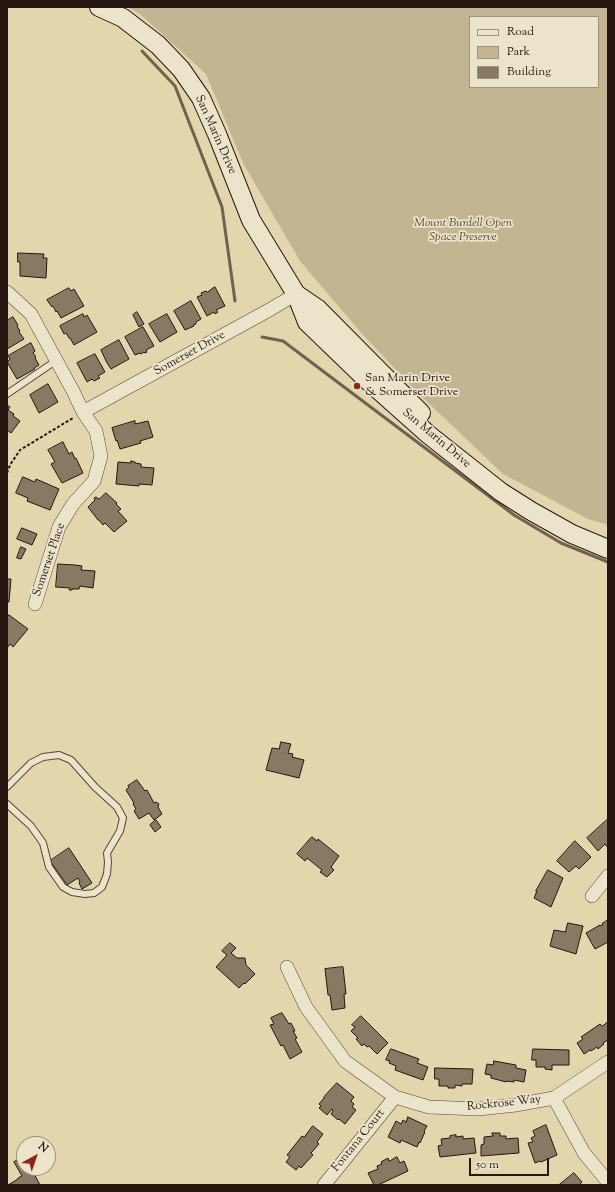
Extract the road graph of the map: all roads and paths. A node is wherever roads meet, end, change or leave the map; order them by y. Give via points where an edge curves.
1 (99, 7) edge
2 (7, 292) edge
3 (296, 294) junction
4 (57, 360) junction
5 (7, 394) edge
6 (83, 412) junction
7 (7, 473) edge
8 (608, 536) edge
9 (608, 549) edge
10 (35, 604) dead end
11 (7, 787) edge
12 (7, 804) edge
13 (608, 876) edge
14 (592, 896) dead end
15 (287, 967) dead end
16 (608, 1062) edge
17 (395, 1097) junction
18 (554, 1098) junction
19 (608, 1182) edge
20 (324, 1185) edge

1 - 3 main road, San Marin Drive via 123,18 158,45 182,69 201,98 251,220
2 - 4 street, Somerset Place via 31,314
3 - 6 street, Somerset Drive
3 - 8 main road, San Marin Drive via 318,309 439,430 484,468 531,501 570,523
3 - 9 main road, San Marin Drive via 307,322 429,435 501,492 572,534
4 - 5 lane
4 - 6 street, Somerset Place
6 - 7 path via 20,450
6 - 10 street, Somerset Place via 96,431 101,456 94,481 73,504 59,527
11 - 12 lane via 31,763 43,757 59,755 71,760 117,807 123,818 120,831 107,852 107,874 102,887 94,893 85,894 72,892 63,887 49,867 43,843 31,826
13 - 14 street
15 - 17 street, Rockrose Way via 306,1007 345,1061
16 - 18 street, Rockrose Way
17 - 18 street, Rockrose Way via 430,1107 478,1109
17 - 20 street, Fontana Court
18 - 19 street via 584,1153

